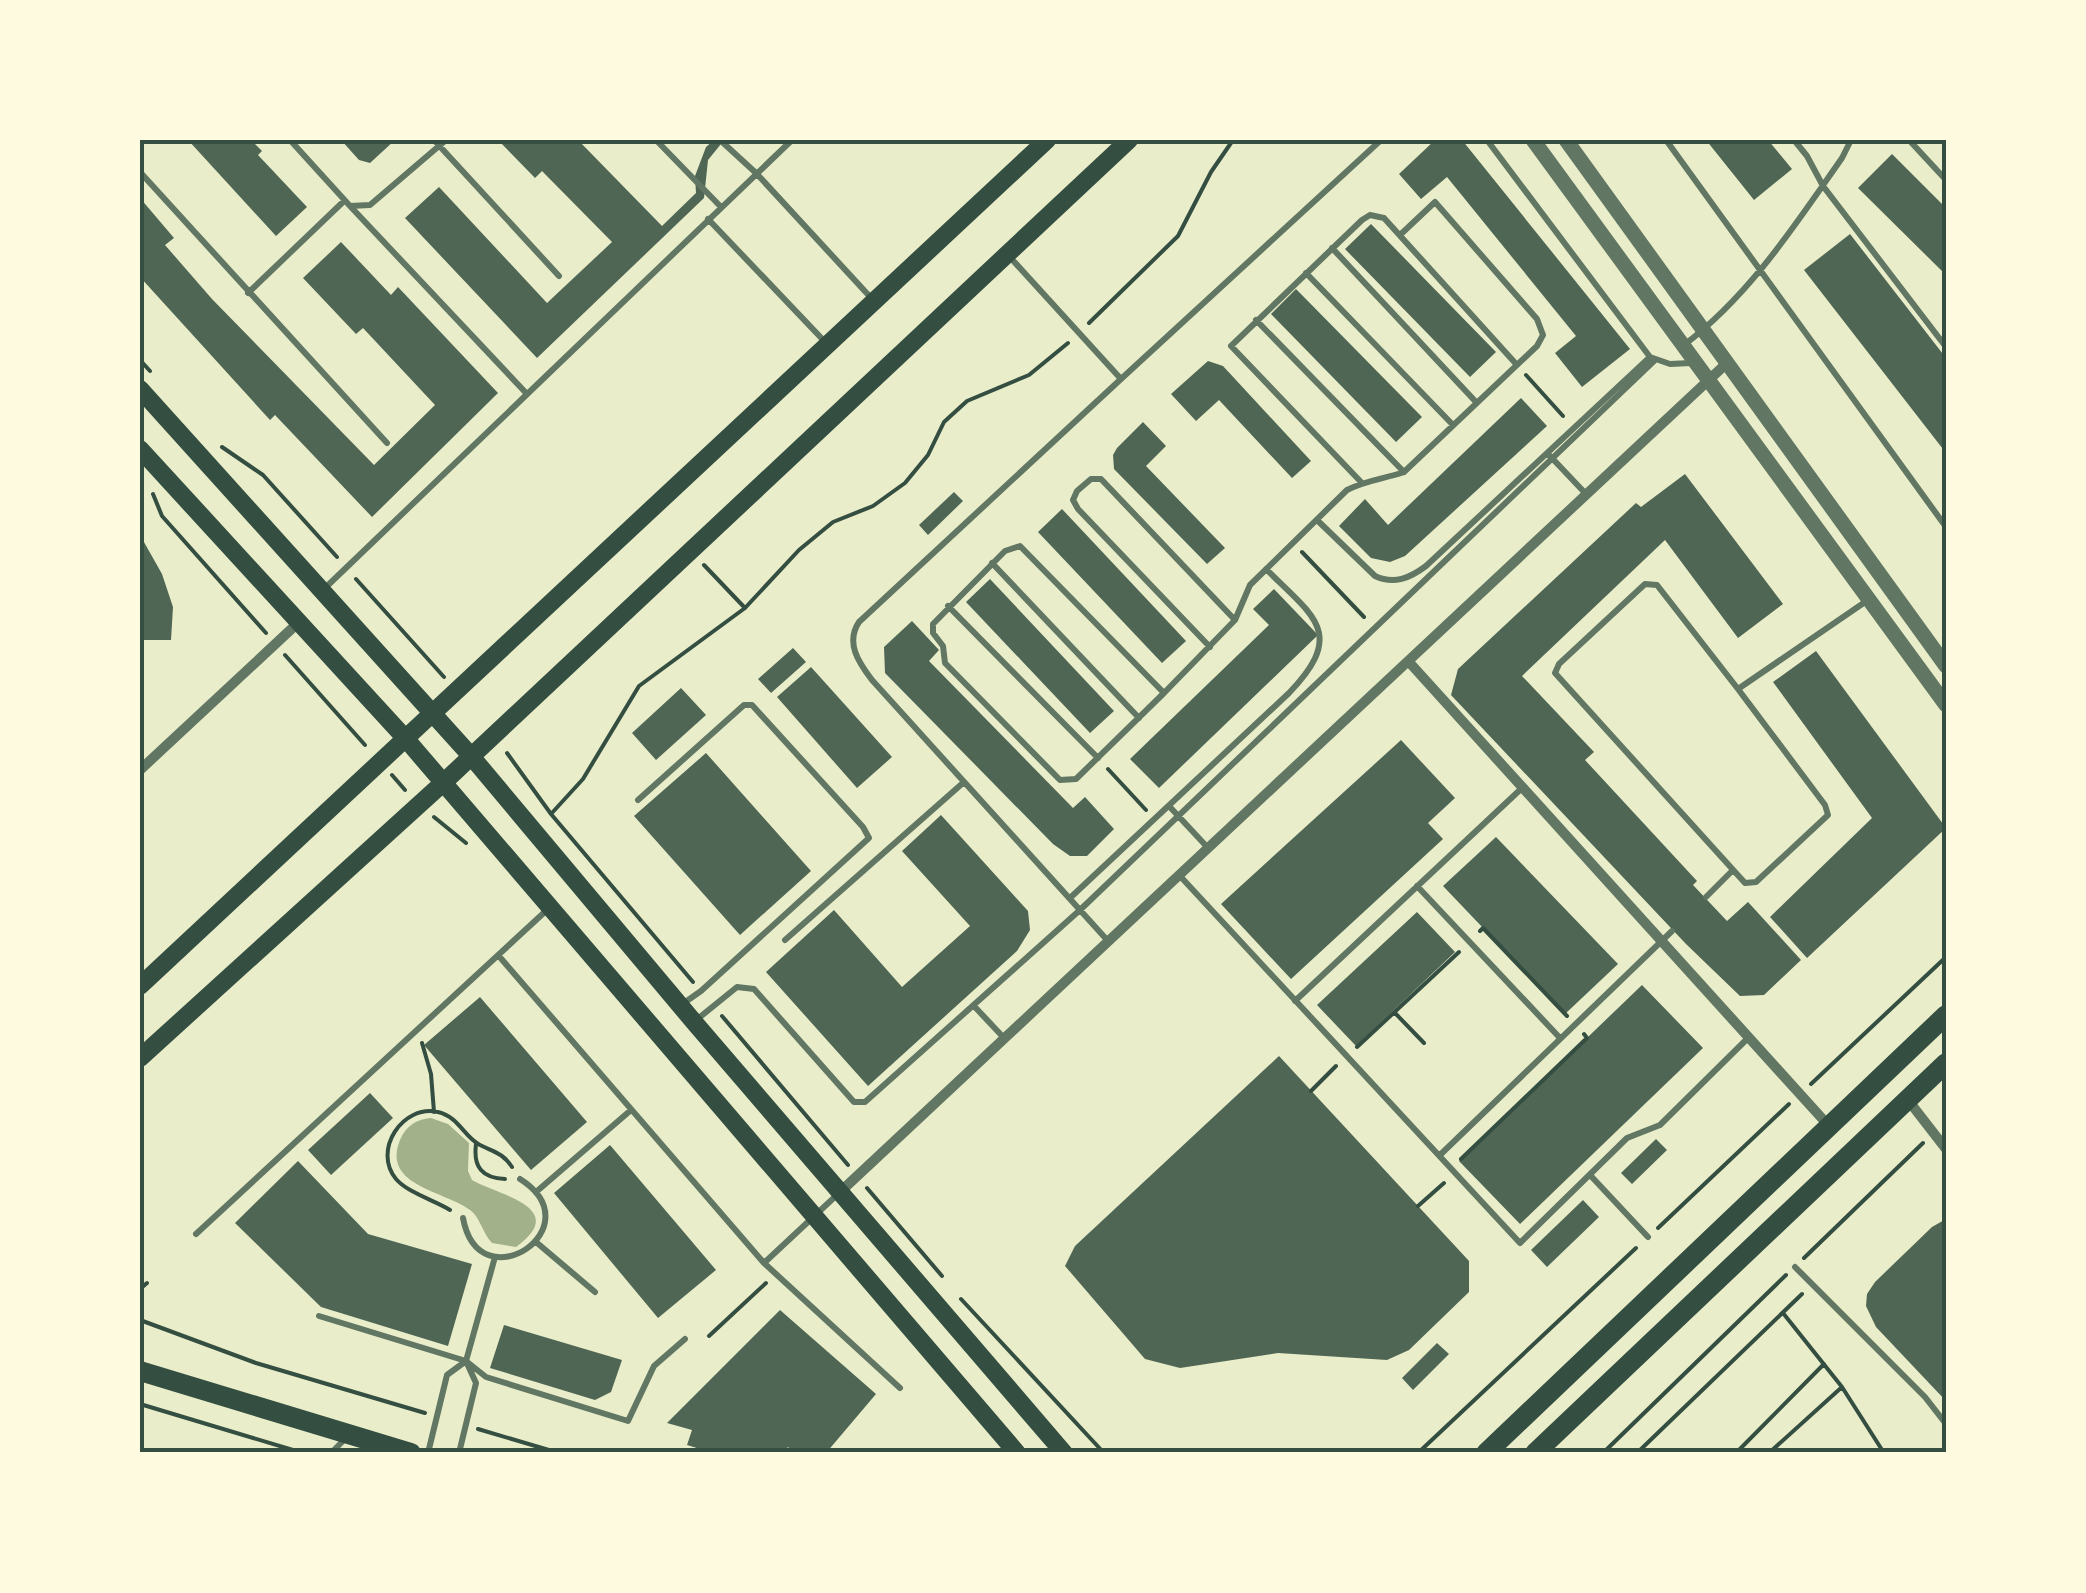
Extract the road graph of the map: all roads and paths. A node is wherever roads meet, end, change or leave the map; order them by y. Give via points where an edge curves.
1 (290, 140) edge
2 (656, 140) edge
3 (720, 140) edge
4 (792, 140) edge
5 (1047, 140) edge
6 (1129, 140) edge
7 (1233, 140) edge
8 (1382, 140) edge
9 (1487, 140) edge
10 (1533, 140) edge
11 (1566, 140) edge
12 (1666, 140) edge
13 (1794, 140) edge
14 (1851, 140) edge
15 (1909, 140) edge
16 (439, 142) edge
17 (140, 172) edge
18 (756, 174) junction
19 (1946, 180) edge
20 (1823, 186) junction
21 (347, 203) junction
22 (720, 207) junction
23 (708, 219) junction
24 (1400, 236) junction
25 (1332, 248) junction
26 (1007, 254) junction
27 (1760, 270) junction
28 (1306, 273) junction
29 (559, 276) dead end
30 (248, 293) junction
31 (874, 301) junction
32 (1256, 320) junction
33 (1704, 330) junction
34 (1078, 333) junction
35 (827, 344) junction
36 (1684, 346) junction
37 (1946, 348) edge
38 (1653, 358) junction
39 (140, 360) edge
40 (1728, 362) junction
41 (1696, 363) junction
42 (1517, 365) junction
43 (153, 374) dead end
44 (1121, 379) junction
45 (1709, 380) junction
46 (140, 389) edge
47 (526, 394) junction
48 (1476, 402) junction
49 (1453, 425) junction
50 (1572, 427) junction
51 (216, 440) dead end
52 (387, 443) dead end
53 (140, 449) edge
54 (1549, 455) junction
55 (1404, 472) junction
56 (1361, 482) junction
57 (152, 492) dead end
58 (1587, 494) junction
59 (1317, 520) junction
60 (1946, 527) edge
61 (1293, 542) junction
62 (690, 550) junction
63 (992, 563) junction
64 (346, 568) junction
65 (1266, 568) junction
66 (323, 590) junction
67 (1869, 599) junction
68 (948, 606) junction
69 (745, 608) junction
70 (1235, 620) junction
71 (300, 621) junction
72 (1374, 628) junction
73 (276, 645) junction
74 (1210, 647) junction
75 (1409, 662) junction
76 (1946, 666) edge
77 (1738, 689) junction
78 (456, 691) junction
79 (1164, 693) junction
80 (1946, 705) edge
81 (433, 712) junction
82 (1140, 718) junction
83 (495, 734) junction
84 (406, 739) junction
85 (471, 756) junction
86 (1098, 758) junction
87 (381, 763) junction
88 (140, 770) edge
89 (444, 782) junction
90 (964, 782) junction
91 (1523, 787) junction
92 (638, 800) dead end
93 (419, 805) junction
94 (1169, 806) junction
95 (552, 814) junction
96 (1178, 816) junction
97 (1155, 819) junction
98 (473, 849) dead end
99 (1209, 849) junction
100 (1733, 870) junction
101 (1180, 876) junction
102 (1417, 886) junction
103 (1706, 897) dead end
104 (1070, 898) junction
105 (550, 906) junction
106 (1080, 910) junction
107 (1672, 931) dead end
108 (785, 940) dead end
109 (1110, 942) junction
110 (1662, 942) junction
111 (498, 955) junction
112 (1946, 957) edge
113 (140, 986) edge
114 (701, 991) junction
115 (1296, 1001) junction
116 (680, 1006) junction
117 (974, 1006) junction
118 (714, 1007) junction
119 (1946, 1015) edge
120 (694, 1022) junction
121 (418, 1029) junction
122 (1749, 1038) junction
123 (1004, 1039) junction
124 (1560, 1039) junction
125 (1424, 1043) dead end
126 (1356, 1046) dead end
127 (140, 1058) edge
128 (1345, 1058) dead end
129 (1946, 1064) edge
130 (1311, 1091) dead end
131 (1800, 1094) junction
132 (1908, 1099) junction
133 (1516, 1106) dead end
134 (631, 1110) junction
135 (434, 1112) junction
136 (1828, 1126) junction
137 (1933, 1132) junction
138 (476, 1144) junction
139 (1946, 1149) edge
140 (1440, 1156) junction
141 (1463, 1165) dead end
142 (856, 1175) junction
143 (1590, 1175) junction
144 (1452, 1176) dead end
145 (520, 1179) junction
146 (536, 1192) junction
147 (839, 1193) junction
148 (1418, 1206) dead end
149 (814, 1216) junction
150 (464, 1218) joint
151 (196, 1234) dead end
152 (1648, 1237) junction
153 (536, 1242) junction
154 (496, 1257) junction
155 (764, 1263) junction
156 (1795, 1267) junction
157 (775, 1274) junction
158 (945, 1280) dead end
159 (146, 1283) dead end
160 (1813, 1284) junction
161 (140, 1289) edge
162 (595, 1292) dead end
163 (958, 1295) dead end
164 (1783, 1313) junction
165 (320, 1316) dead end
166 (140, 1320) edge
167 (709, 1336) dead end
168 (684, 1338) dead end
169 (466, 1361) junction
170 (1824, 1364) junction
171 (140, 1371) edge
172 (1842, 1387) junction
173 (900, 1388) dead end
174 (140, 1404) edge
175 (436, 1416) junction
176 (1946, 1424) edge
177 (466, 1425) junction
178 (350, 1434) junction
179 (400, 1452) edge
180 (303, 1453) edge
181 (331, 1453) edge
182 (428, 1453) edge
183 (459, 1453) edge
184 (559, 1453) edge
185 (1017, 1453) edge
186 (1064, 1453) edge
187 (1104, 1453) edge
188 (1418, 1453) edge
189 (1486, 1453) edge
190 (1535, 1453) edge
191 (1603, 1453) edge
192 (1637, 1453) edge
193 (1736, 1453) edge
194 (1769, 1453) edge
195 (1884, 1453) edge

1 - 21 lane
2 - 22 lane
3 - 18 lane
4 - 18 lane
5 - 31 main road
6 - 26 main road
7 - 34 path via 1178,236
8 - 44 lane
9 - 38 lane
10 - 36 street
11 - 33 street
12 - 27 lane
13 - 20 lane
14 - 20 lane
15 - 19 lane
16 - 21 lane via 370,205
16 - 29 lane
17 - 30 lane
18 - 22 lane
18 - 31 lane
20 - 27 lane
20 - 37 lane
21 - 30 lane
21 - 47 lane
22 - 23 lane
23 - 35 lane
23 - 47 lane
24 - 25 lane via 1384,218 1370,216
24 - 42 lane
24 - 42 lane via 1435,202 1537,319 1543,336
25 - 28 lane
25 - 48 lane
26 - 34 lane
26 - 62 main road
27 - 33 lane
27 - 60 lane
28 - 32 lane
28 - 49 lane
30 - 52 lane
31 - 35 main road
32 - 55 lane
32 - 56 lane via 1232,342 1233,350
33 - 36 lane
33 - 40 street
34 - 44 lane
34 - 69 path via 1029,375 955,411 906,482 814,536
35 - 78 main road
36 - 41 street
38 - 41 lane
38 - 50 lane
38 - 54 lane
39 - 43 path
40 - 45 street
40 - 76 street
41 - 45 street
42 - 48 lane
42 - 50 path
44 - 90 lane via 854,630 860,664
45 - 58 street
45 - 67 street
46 - 66 main road
47 - 64 lane
48 - 49 lane
49 - 55 lane
50 - 54 lane
51 - 64 path via 263,475
53 - 71 main road
54 - 58 lane
54 - 59 lane via 1407,578 1374,576
54 - 72 lane
55 - 56 lane
56 - 59 lane
57 - 73 path via 162,516
58 - 75 street
59 - 61 lane
61 - 65 lane
61 - 72 path
62 - 69 path
62 - 83 main road
63 - 68 lane
63 - 79 lane via 1010,548 1024,548
63 - 82 lane
64 - 66 lane
64 - 78 path
65 - 70 lane via 1250,585
65 - 94 lane via 1314,617 1321,641 1312,666
66 - 81 main road
67 - 77 lane
67 - 80 street
68 - 86 lane
68 - 86 lane via 932,624 944,661 1060,780 1076,779
69 - 95 path via 639,686 583,779
70 - 74 lane
70 - 74 lane via 1101,480 1091,479 1077,491 1078,509
71 - 73 street
71 - 84 main road
72 - 96 lane
73 - 87 path
73 - 88 street
74 - 79 lane
75 - 91 street
75 - 99 street
77 - 100 lane via 1828,815 1756,882 1745,882
77 - 100 lane via 1657,585 1645,584 1555,673
78 - 81 main road
79 - 82 lane
81 - 84 main road
81 - 85 main road
82 - 86 lane
83 - 85 main road
83 - 95 path
84 - 87 main road
84 - 89 main road
85 - 89 main road
85 - 116 main road
86 - 97 path
87 - 93 path
87 - 113 main road
89 - 93 main road
89 - 105 main road
90 - 104 lane
90 - 108 lane
91 - 102 lane
91 - 110 street
92 - 114 lane via 744,705 752,705 868,833 867,843
93 - 98 path
93 - 127 main road
94 - 96 lane
94 - 97 lane
95 - 114 path
96 - 99 lane
96 - 106 lane
97 - 104 lane
99 - 101 street
100 - 103 lane
101 - 109 street
101 - 115 lane
102 - 115 lane
102 - 124 lane
104 - 106 lane
105 - 111 lane
105 - 149 main road
106 - 109 lane
106 - 117 lane
107 - 110 lane
109 - 123 street
110 - 122 street
110 - 124 lane
111 - 121 lane
111 - 134 lane
112 - 131 path
114 - 116 lane
115 - 140 lane
116 - 120 main road
117 - 118 lane via 861,1104 754,989 737,987
117 - 123 lane
118 - 120 lane
118 - 142 path
119 - 136 main road
120 - 147 main road
121 - 135 path
121 - 151 lane
122 - 131 street
122 - 143 lane via 1660,1125 1627,1138
123 - 142 street
124 - 140 lane
125 - 126 path via 1395,1013
128 - 130 path
129 - 132 main road
131 - 136 street
131 - 152 path
132 - 137 street
132 - 190 main road
133 - 141 path via 1459,1161
134 - 146 lane
134 - 155 lane
135 - 138 path via 454,1119
135 - 150 path via 411,1115 401,1125 387,1146 387,1162 409,1189
136 - 189 main road
137 - 139 street
137 - 156 path
138 - 145 path via 501,1154
138 - 145 path via 480,1172
140 - 143 lane via 1520,1243
142 - 147 street
142 - 158 path
143 - 152 lane
144 - 148 path
145 - 146 lane
146 - 153 lane via 545,1223
147 - 149 lane
147 - 186 main road
149 - 155 lane
149 - 185 main road
150 - 154 lane via 473,1243
152 - 188 path
153 - 154 lane via 522,1254
153 - 162 lane
154 - 169 lane
155 - 157 lane
156 - 160 lane
156 - 191 path
157 - 167 path
157 - 173 lane
159 - 161 path
160 - 164 path
160 - 176 lane
163 - 187 path
164 - 170 path
164 - 192 path
165 - 169 lane
166 - 175 path via 256,1363
168 - 169 lane via 654,1366 628,1421 486,1377
169 - 175 lane via 447,1375
169 - 177 lane via 476,1384
170 - 172 path
170 - 193 path
171 - 178 main road
172 - 194 path
172 - 195 path
174 - 180 path
175 - 182 lane
177 - 183 lane
177 - 184 path
178 - 179 main road
178 - 181 lane

